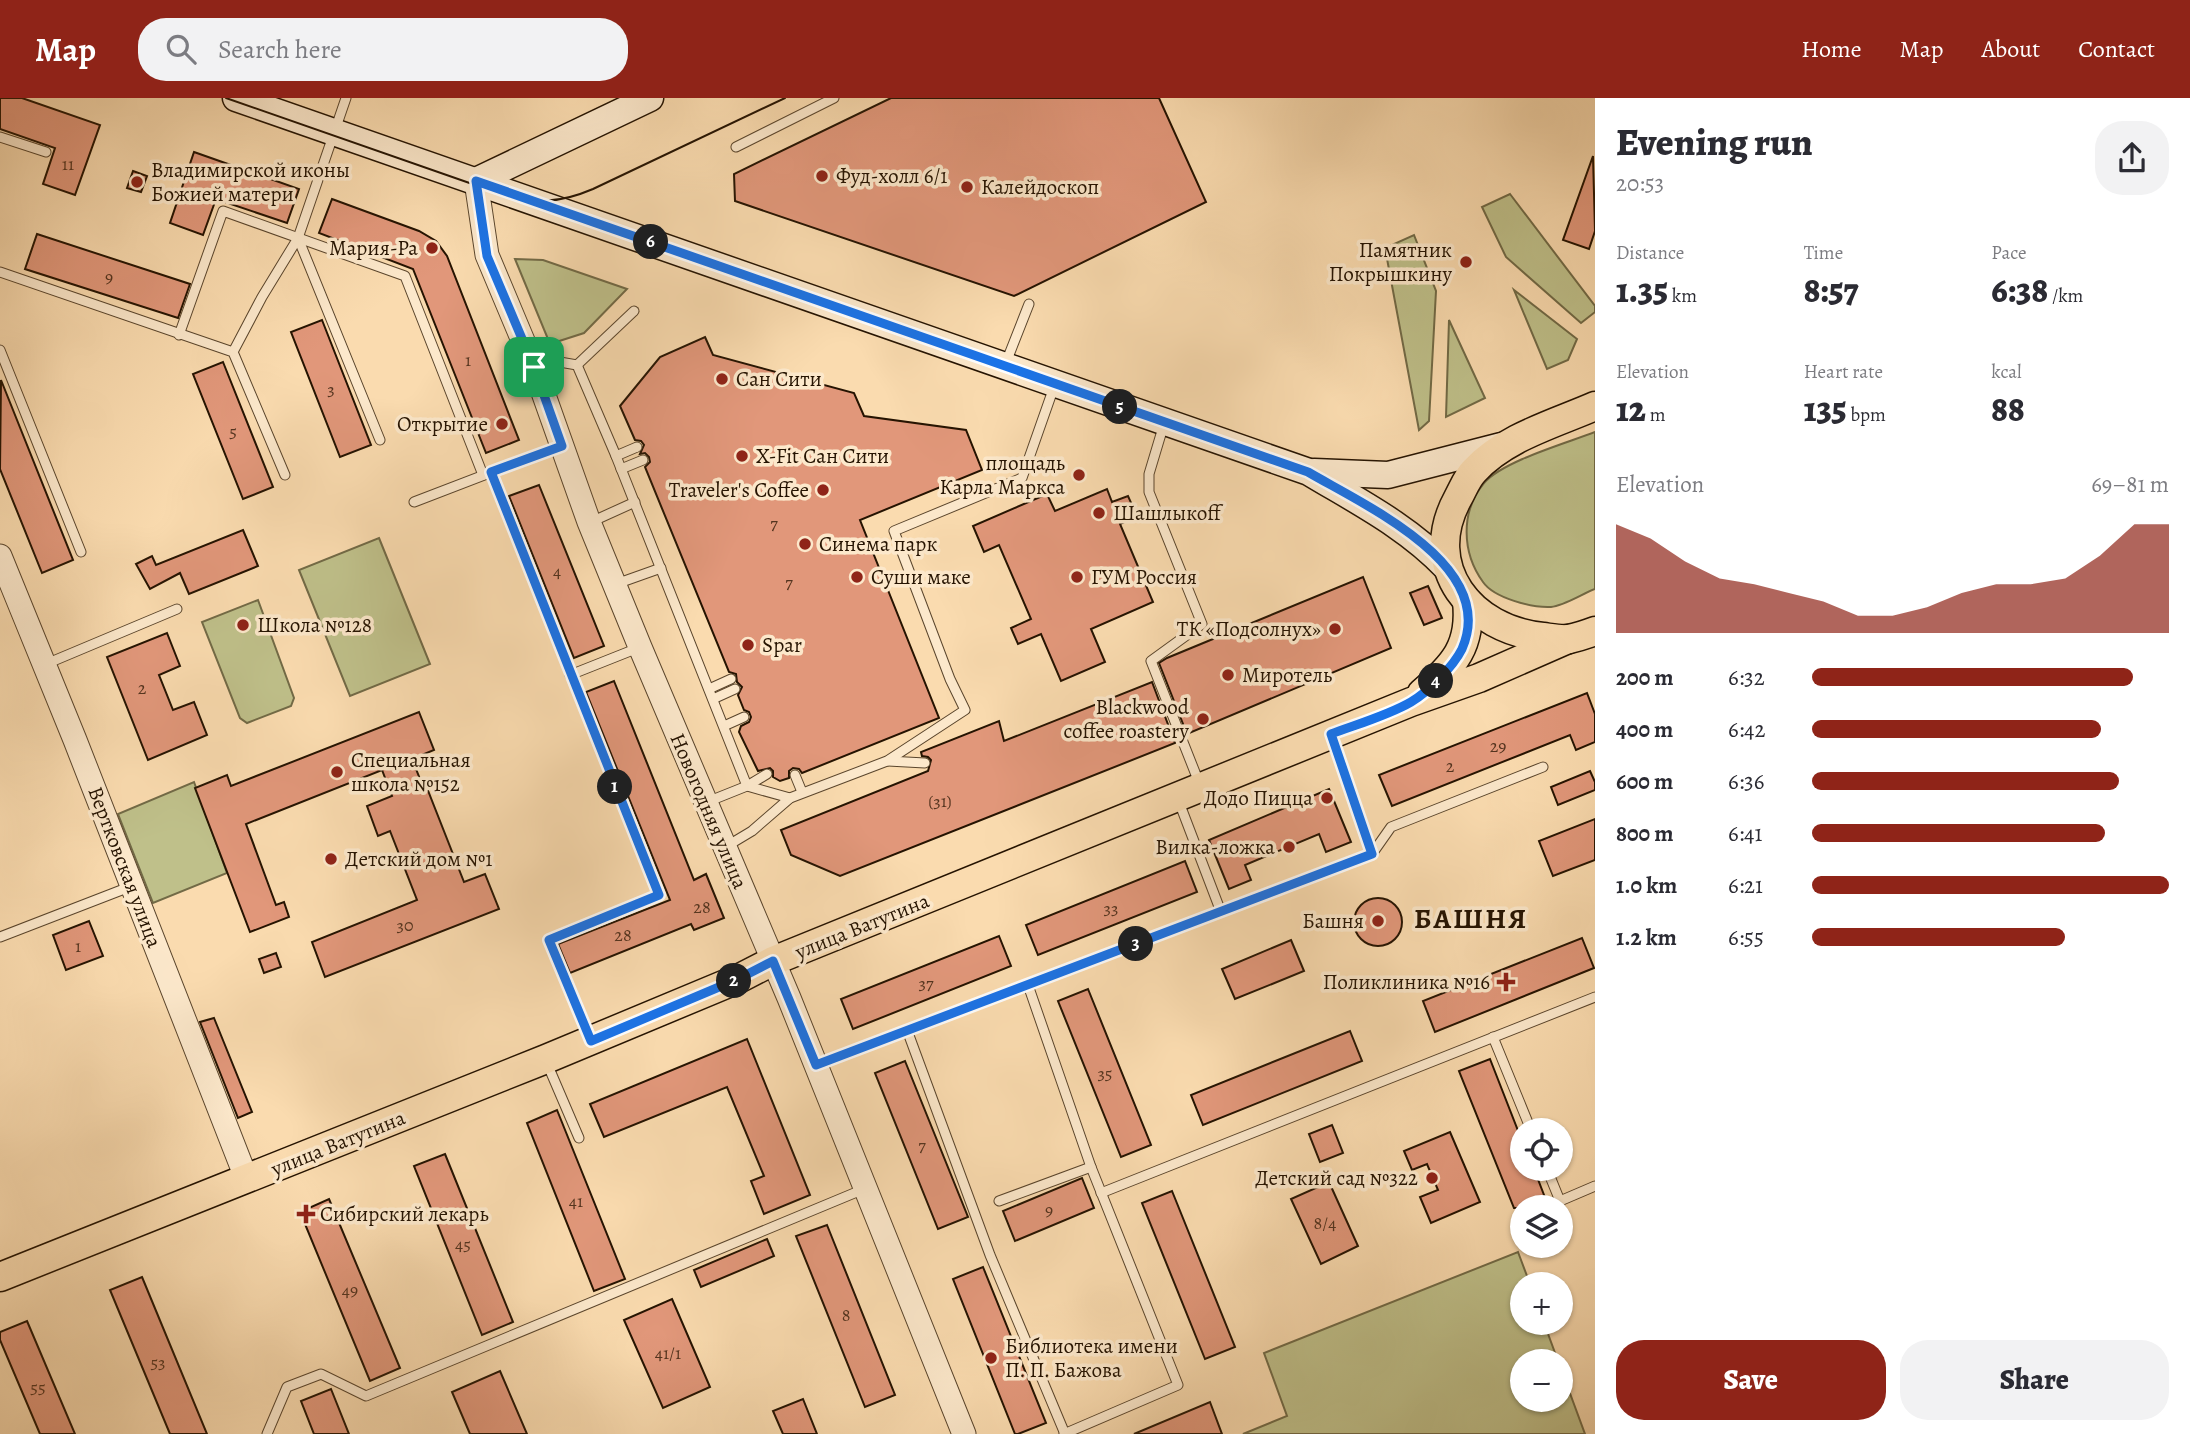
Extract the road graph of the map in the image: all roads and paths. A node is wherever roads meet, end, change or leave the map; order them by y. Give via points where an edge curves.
1 (236, 98) edge
2 (346, 98) edge
3 (650, 98) edge
4 (834, 98) edge
5 (334, 132) junction
6 (0, 137) edge
7 (736, 147) dead end
8 (46, 152) dead end
9 (476, 181) junction
10 (298, 238) junction
11 (0, 272) edge
12 (1029, 304) dead end
13 (634, 311) dead end
14 (179, 334) junction
15 (0, 350) edge
16 (233, 352) junction
17 (577, 365) junction
18 (1004, 366) junction
19 (3, 367) edge
20 (534, 367) junction
21 (1055, 384) junction
22 (1595, 406) edge
23 (1164, 423) junction
24 (380, 440) dead end
25 (562, 446) junction
26 (1501, 446) junction
27 (637, 447) dead end
28 (616, 456) junction
29 (643, 460) dead end
30 (621, 469) junction
31 (1308, 472) junction
32 (487, 474) junction
33 (285, 475) dead end
34 (414, 502) dead end
35 (635, 502) junction
36 (589, 522) junction
37 (81, 552) dead end
38 (0, 556) edge
39 (661, 568) junction
40 (1447, 568) junction
41 (614, 584) junction
42 (1467, 601) junction
43 (177, 609) dead end
44 (1595, 631) edge
45 (1568, 639) junction
46 (640, 647) junction
47 (1595, 655) edge
48 (43, 666) junction
49 (570, 675) junction
50 (709, 689) junction
51 (713, 699) junction
52 (1411, 702) junction
53 (744, 717) dead end
54 (724, 726) junction
55 (1331, 734) junction
56 (887, 761) junction
57 (925, 762) dead end
58 (1543, 767) dead end
59 (767, 774) dead end
60 (795, 775) dead end
61 (747, 786) junction
62 (802, 792) junction
63 (1189, 792) junction
64 (790, 798) junction
65 (705, 803) junction
66 (726, 847) junction
67 (1372, 854) junction
68 (132, 886) junction
69 (1221, 912) junction
70 (0, 937) edge
71 (773, 961) junction
72 (1028, 985) junction
73 (1595, 997) edge
74 (907, 1030) junction
75 (1493, 1037) junction
76 (591, 1041) junction
77 (546, 1059) junction
78 (816, 1065) junction
79 (1526, 1118) edge
80 (579, 1138) dead end
81 (1091, 1167) junction
82 (247, 1180) junction
83 (1552, 1181) edge
84 (1595, 1186) edge
85 (866, 1189) junction
86 (1101, 1193) junction
87 (999, 1201) dead end
88 (0, 1277) edge
89 (267, 1434) edge
90 (964, 1434) edge
91 (1065, 1434) edge

1 - 5 main road
2 - 5 lane
3 - 9 main road
4 - 7 lane
5 - 9 main road
5 - 10 lane
6 - 8 lane
9 - 18 main road
9 - 20 street, Новогодняя улица via 487,256
10 - 14 lane via 223,211
10 - 16 lane
10 - 24 lane
10 - 32 lane via 405,276
11 - 14 lane
12 - 18 lane
13 - 17 lane
14 - 16 lane
15 - 19 lane
16 - 33 lane
17 - 20 lane via 554,361
17 - 28 lane
18 - 21 main road
19 - 37 lane
20 - 25 street, Новогодняя улица
21 - 23 main road
21 - 56 lane via 1022,478 894,531 965,710
22 - 26 main road
23 - 31 main road
23 - 63 lane via 1149,474 1149,492 1202,624 1151,660
25 - 32 lane
25 - 36 street, Новогодняя улица
26 - 31 main road via 1388,475
26 - 40 main road via 1472,472 1447,519
27 - 28 lane
28 - 30 lane
29 - 30 lane
30 - 35 lane
31 - 40 main road via 1390,520
32 - 34 lane
32 - 49 lane
35 - 36 lane
35 - 39 lane
36 - 41 street, Новогодняя улица
38 - 48 street, Вертковская улица
39 - 41 lane
39 - 50 lane
40 - 42 main road
41 - 46 street, Новогодняя улица
42 - 45 main road via 1508,629
42 - 52 main road via 1466,639 1458,657
43 - 48 lane
44 - 45 main road
45 - 47 main road
45 - 52 main road, улица Ватутина
46 - 49 lane
46 - 65 street, Новогодняя улица
48 - 68 street, Вертковская улица
49 - 76 lane via 659,895 549,940
50 - 51 lane
50 - 51 lane via 733,684
51 - 54 lane
52 - 55 main road, улица Ватутина
53 - 54 lane
54 - 61 lane
55 - 63 main road, улица Ватутина
55 - 67 lane
56 - 57 lane
56 - 62 lane
58 - 67 lane via 1391,827
59 - 61 lane
60 - 62 lane
61 - 64 lane
61 - 65 lane
62 - 64 lane
63 - 69 lane
63 - 71 main road, улица Ватутина
64 - 66 lane
65 - 66 street, Новогодняя улица
66 - 71 street, Новогодняя улица
67 - 69 lane
68 - 70 lane
68 - 82 street, Вертковская улица via 202,1075
69 - 72 lane
71 - 76 main road, улица Ватутина
71 - 78 street, Новогодняя улица
72 - 74 lane
72 - 81 lane
73 - 75 lane
74 - 78 lane
74 - 91 lane via 990,1255
75 - 79 lane
75 - 86 lane
76 - 77 main road, улица Ватутина
77 - 80 lane
77 - 82 main road, улица Ватутина
78 - 85 street, Новогодняя улица
81 - 86 lane
81 - 87 lane
82 - 88 main road, улица Ватутина
83 - 84 lane via 1560,1200
85 - 89 lane via 366,1396 321,1374 287,1387
85 - 90 street, Новогодняя улица
86 - 91 lane via 1178,1385

